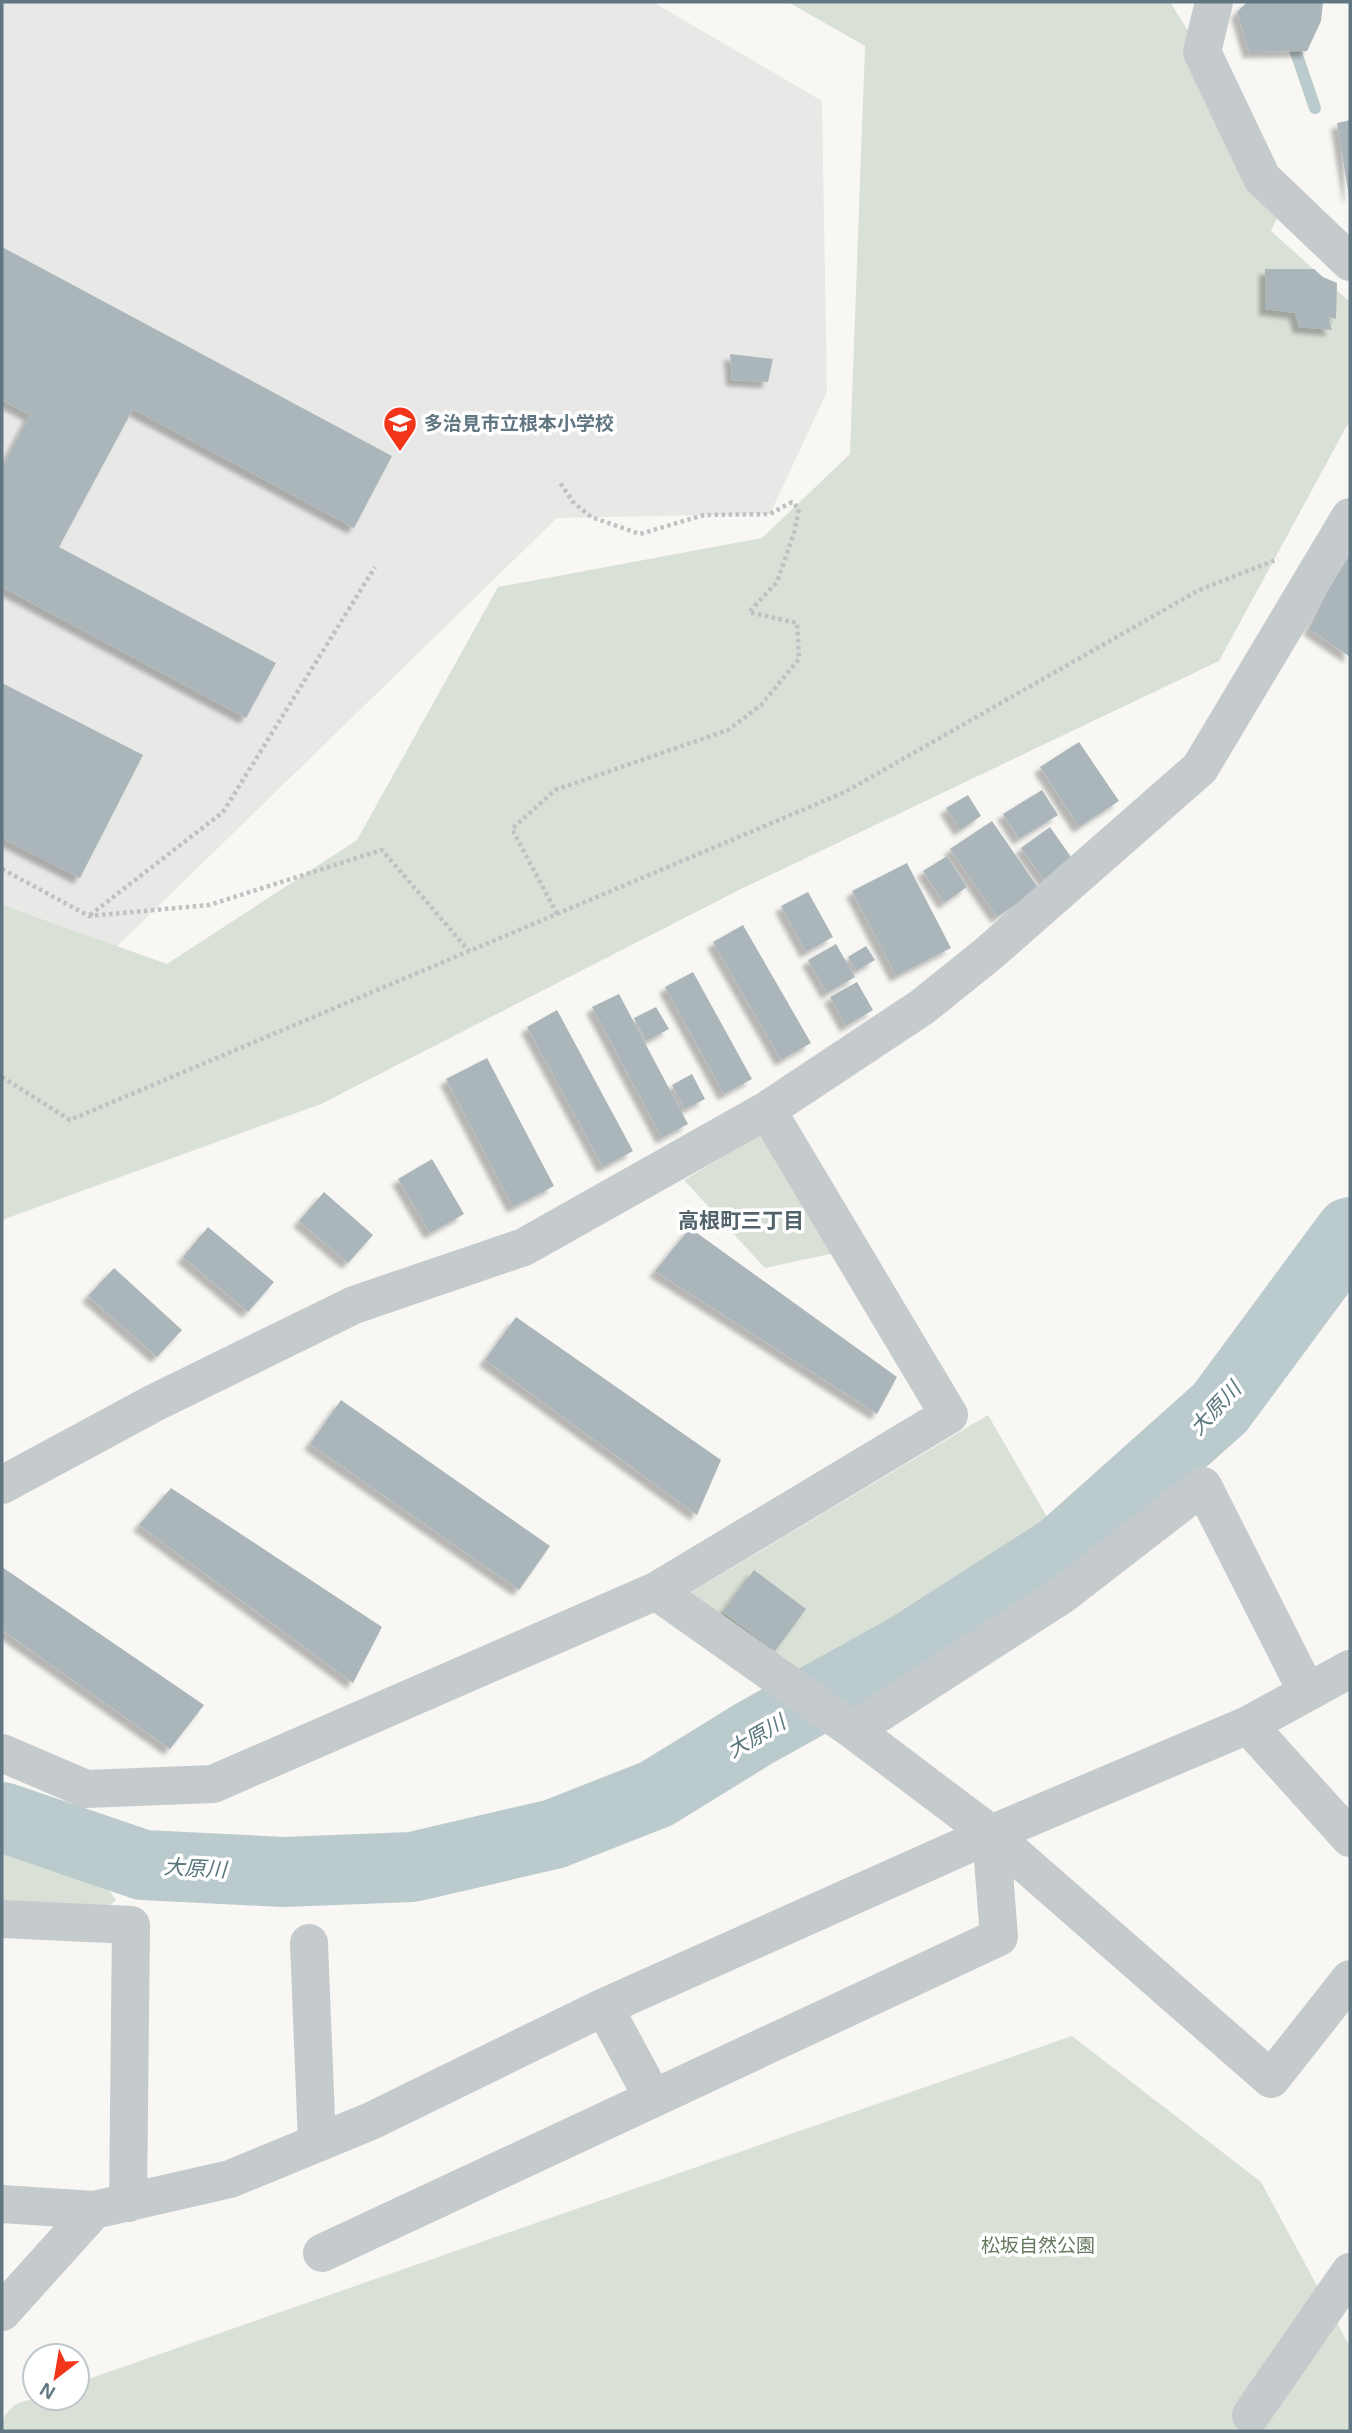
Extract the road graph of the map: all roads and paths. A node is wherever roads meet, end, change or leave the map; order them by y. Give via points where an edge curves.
1 (1214, 2) edge
2 (1350, 262) edge
3 (559, 481) dead end
4 (1344, 527) edge
5 (375, 567) dead end
6 (2, 869) edge
7 (557, 914) junction
8 (89, 916) junction
9 (469, 951) junction
10 (2, 1077) edge
11 (767, 1110) junction
12 (2, 1485) edge
13 (656, 1591) junction
14 (1350, 1669) edge
15 (1307, 1692) junction
16 (1248, 1725) junction
17 (852, 1730) junction
18 (2, 1753) edge
19 (991, 1834) junction
20 (1350, 1838) edge
21 (2, 1919) edge
22 (309, 1943) dead end
23 (1350, 1979) edge
24 (604, 2007) junction
25 (653, 2098) junction
26 (317, 2143) junction
27 (2, 2204) edge
28 (111, 2207) junction
29 (322, 2253) dead end
30 (1350, 2272) edge
31 (2, 2312) edge
32 (1251, 2415) dead end

1 - 2 street via 1202,52 1262,178
3 - 7 path via 591,517 640,534 704,515 770,514 792,502 799,509 777,582 749,612 797,623 799,659 761,705 728,730 555,790 512,829
4 - 7 path via 1199,590 845,792
4 - 11 street via 1200,768 931,1000
5 - 8 path via 223,813
6 - 8 path
7 - 9 path
8 - 9 path via 209,905 382,850
9 - 10 path via 70,1120
11 - 12 street via 524,1247 354,1305 153,1403
11 - 13 street via 949,1415
13 - 17 street
13 - 18 street via 213,1784 86,1788
14 - 15 street
15 - 16 street
15 - 17 street via 1203,1486 1062,1595
16 - 19 street
16 - 20 street
17 - 19 street
19 - 23 street via 1271,2079
19 - 24 street
19 - 25 street via 999,1937
21 - 28 street via 131,1924
22 - 26 street
24 - 25 street
24 - 26 street
25 - 29 street
26 - 28 street via 230,2179
27 - 28 street
28 - 31 street
30 - 32 street

